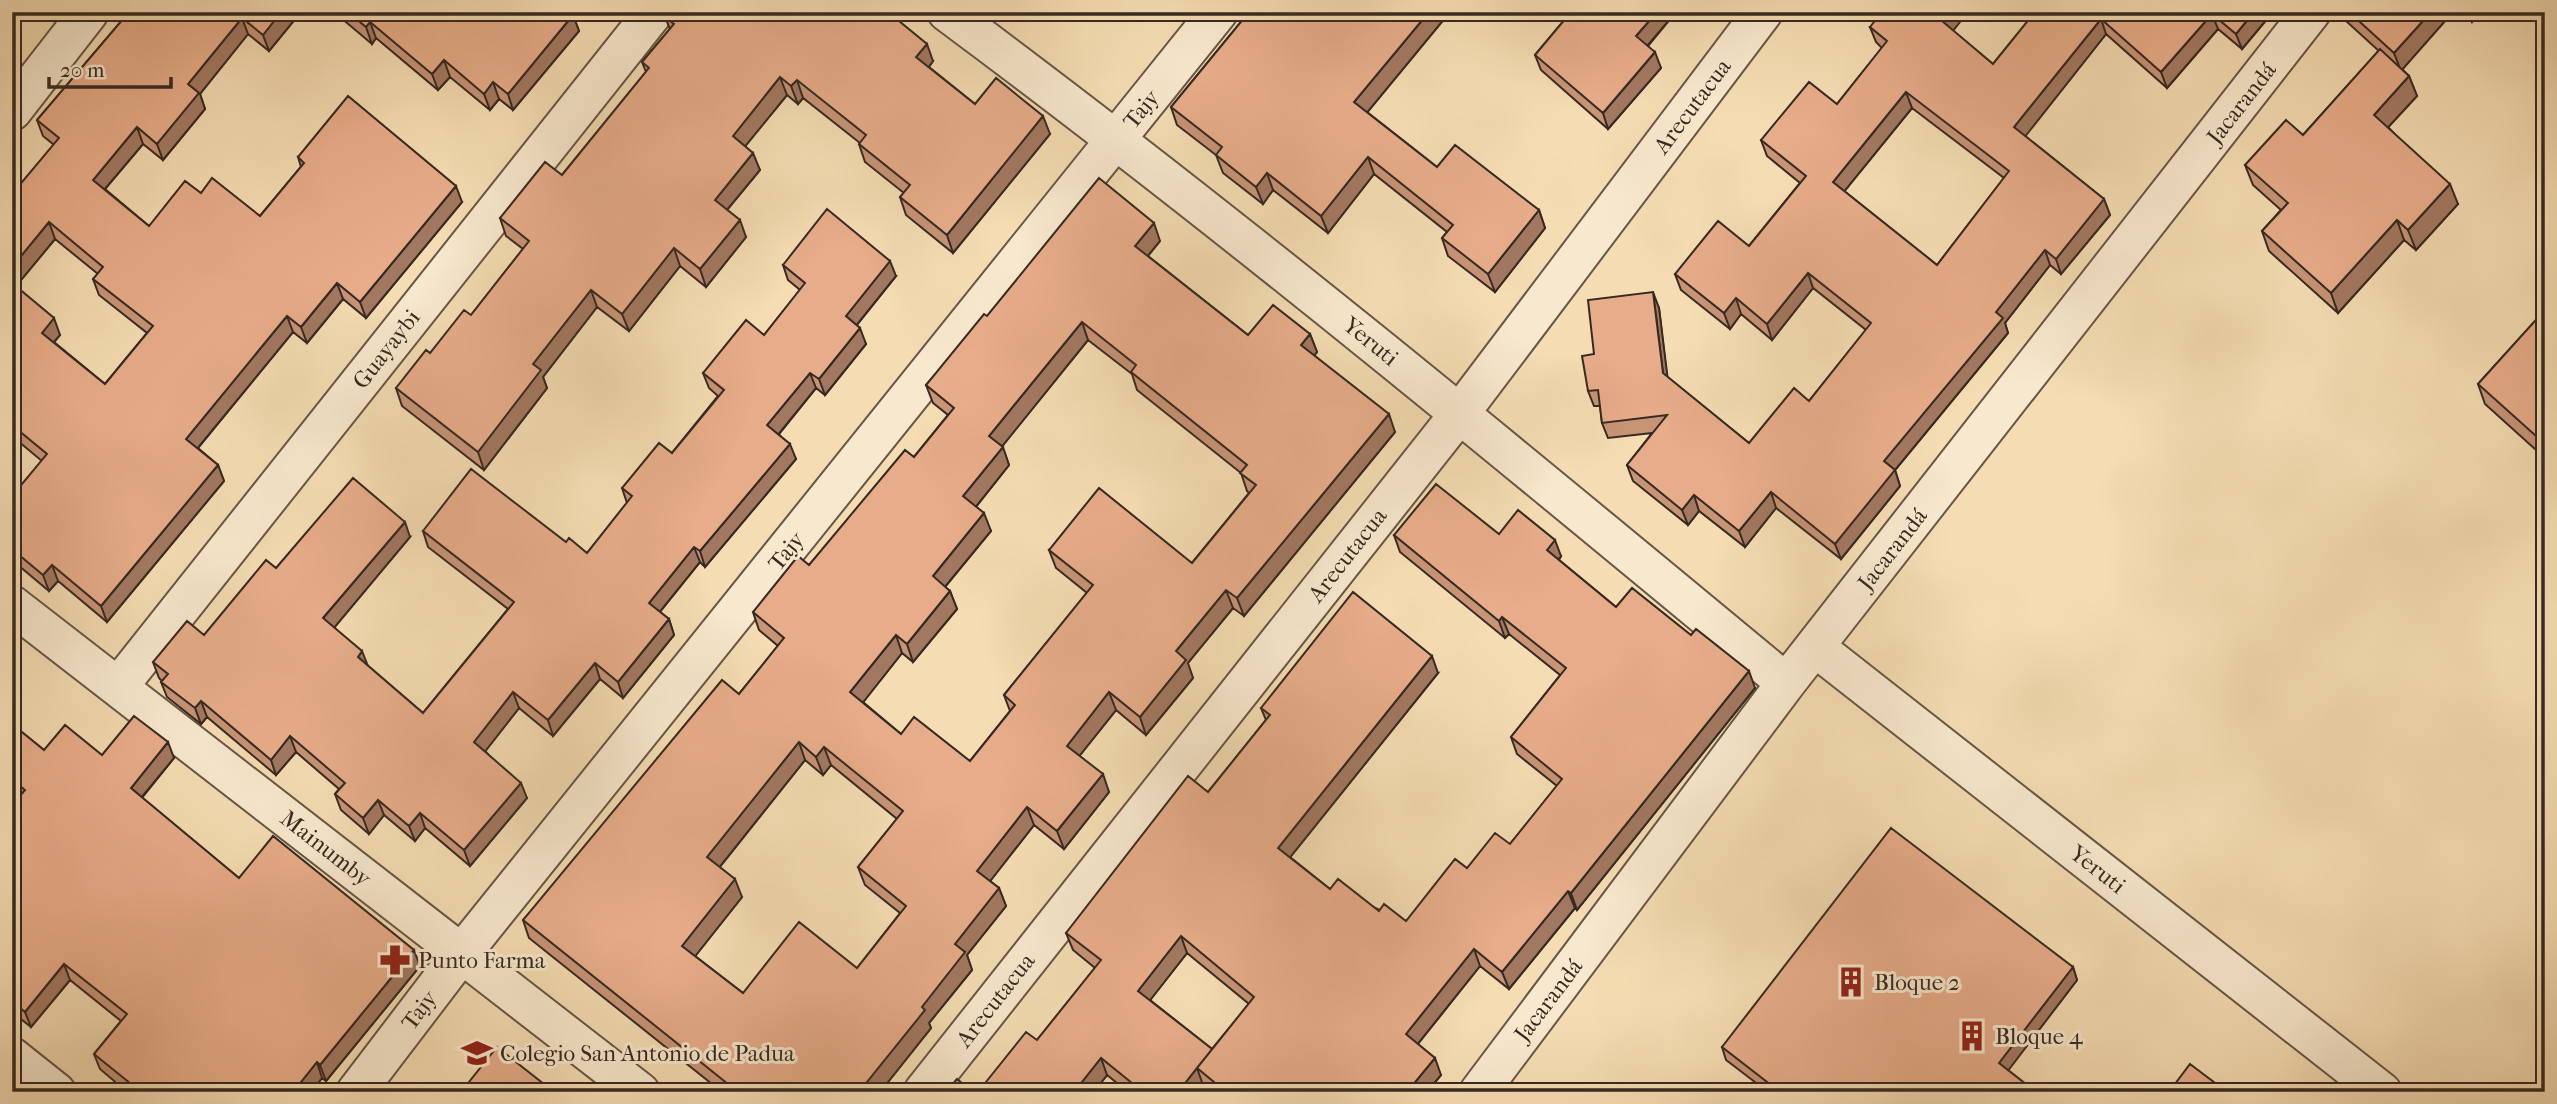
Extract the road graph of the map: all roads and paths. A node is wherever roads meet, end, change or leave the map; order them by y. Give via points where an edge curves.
1 (89, 12) edge
2 (654, 12) edge
3 (947, 12) edge
4 (1218, 12) edge
5 (1763, 12) edge
6 (2311, 12) edge
7 (12, 111) edge
8 (1117, 138) junction
9 (1460, 412) junction
10 (12, 605) edge
11 (1815, 647) junction
12 (1786, 682) junction
13 (118, 687) junction
14 (462, 953) junction
15 (12, 1058) edge
16 (56, 1092) edge
17 (356, 1092) edge
18 (640, 1092) edge
19 (923, 1092) edge
20 (1479, 1092) edge
21 (2382, 1092) edge

1 - 7 street
2 - 13 street, Guayaybi
3 - 8 street, Yeruti
4 - 8 street, Tajy
5 - 9 street, Arecutacua
6 - 11 street, Jacarandá
8 - 9 street, Yeruti
8 - 14 street, Tajy
9 - 12 street, Yeruti
9 - 19 street, Arecutacua
10 - 13 street, Mainumby
11 - 12 street, Jacarandá
11 - 21 street, Yeruti
12 - 20 street, Jacarandá
13 - 14 street, Mainumby
14 - 17 street, Tajy
14 - 18 street, Mainumby
15 - 16 street

